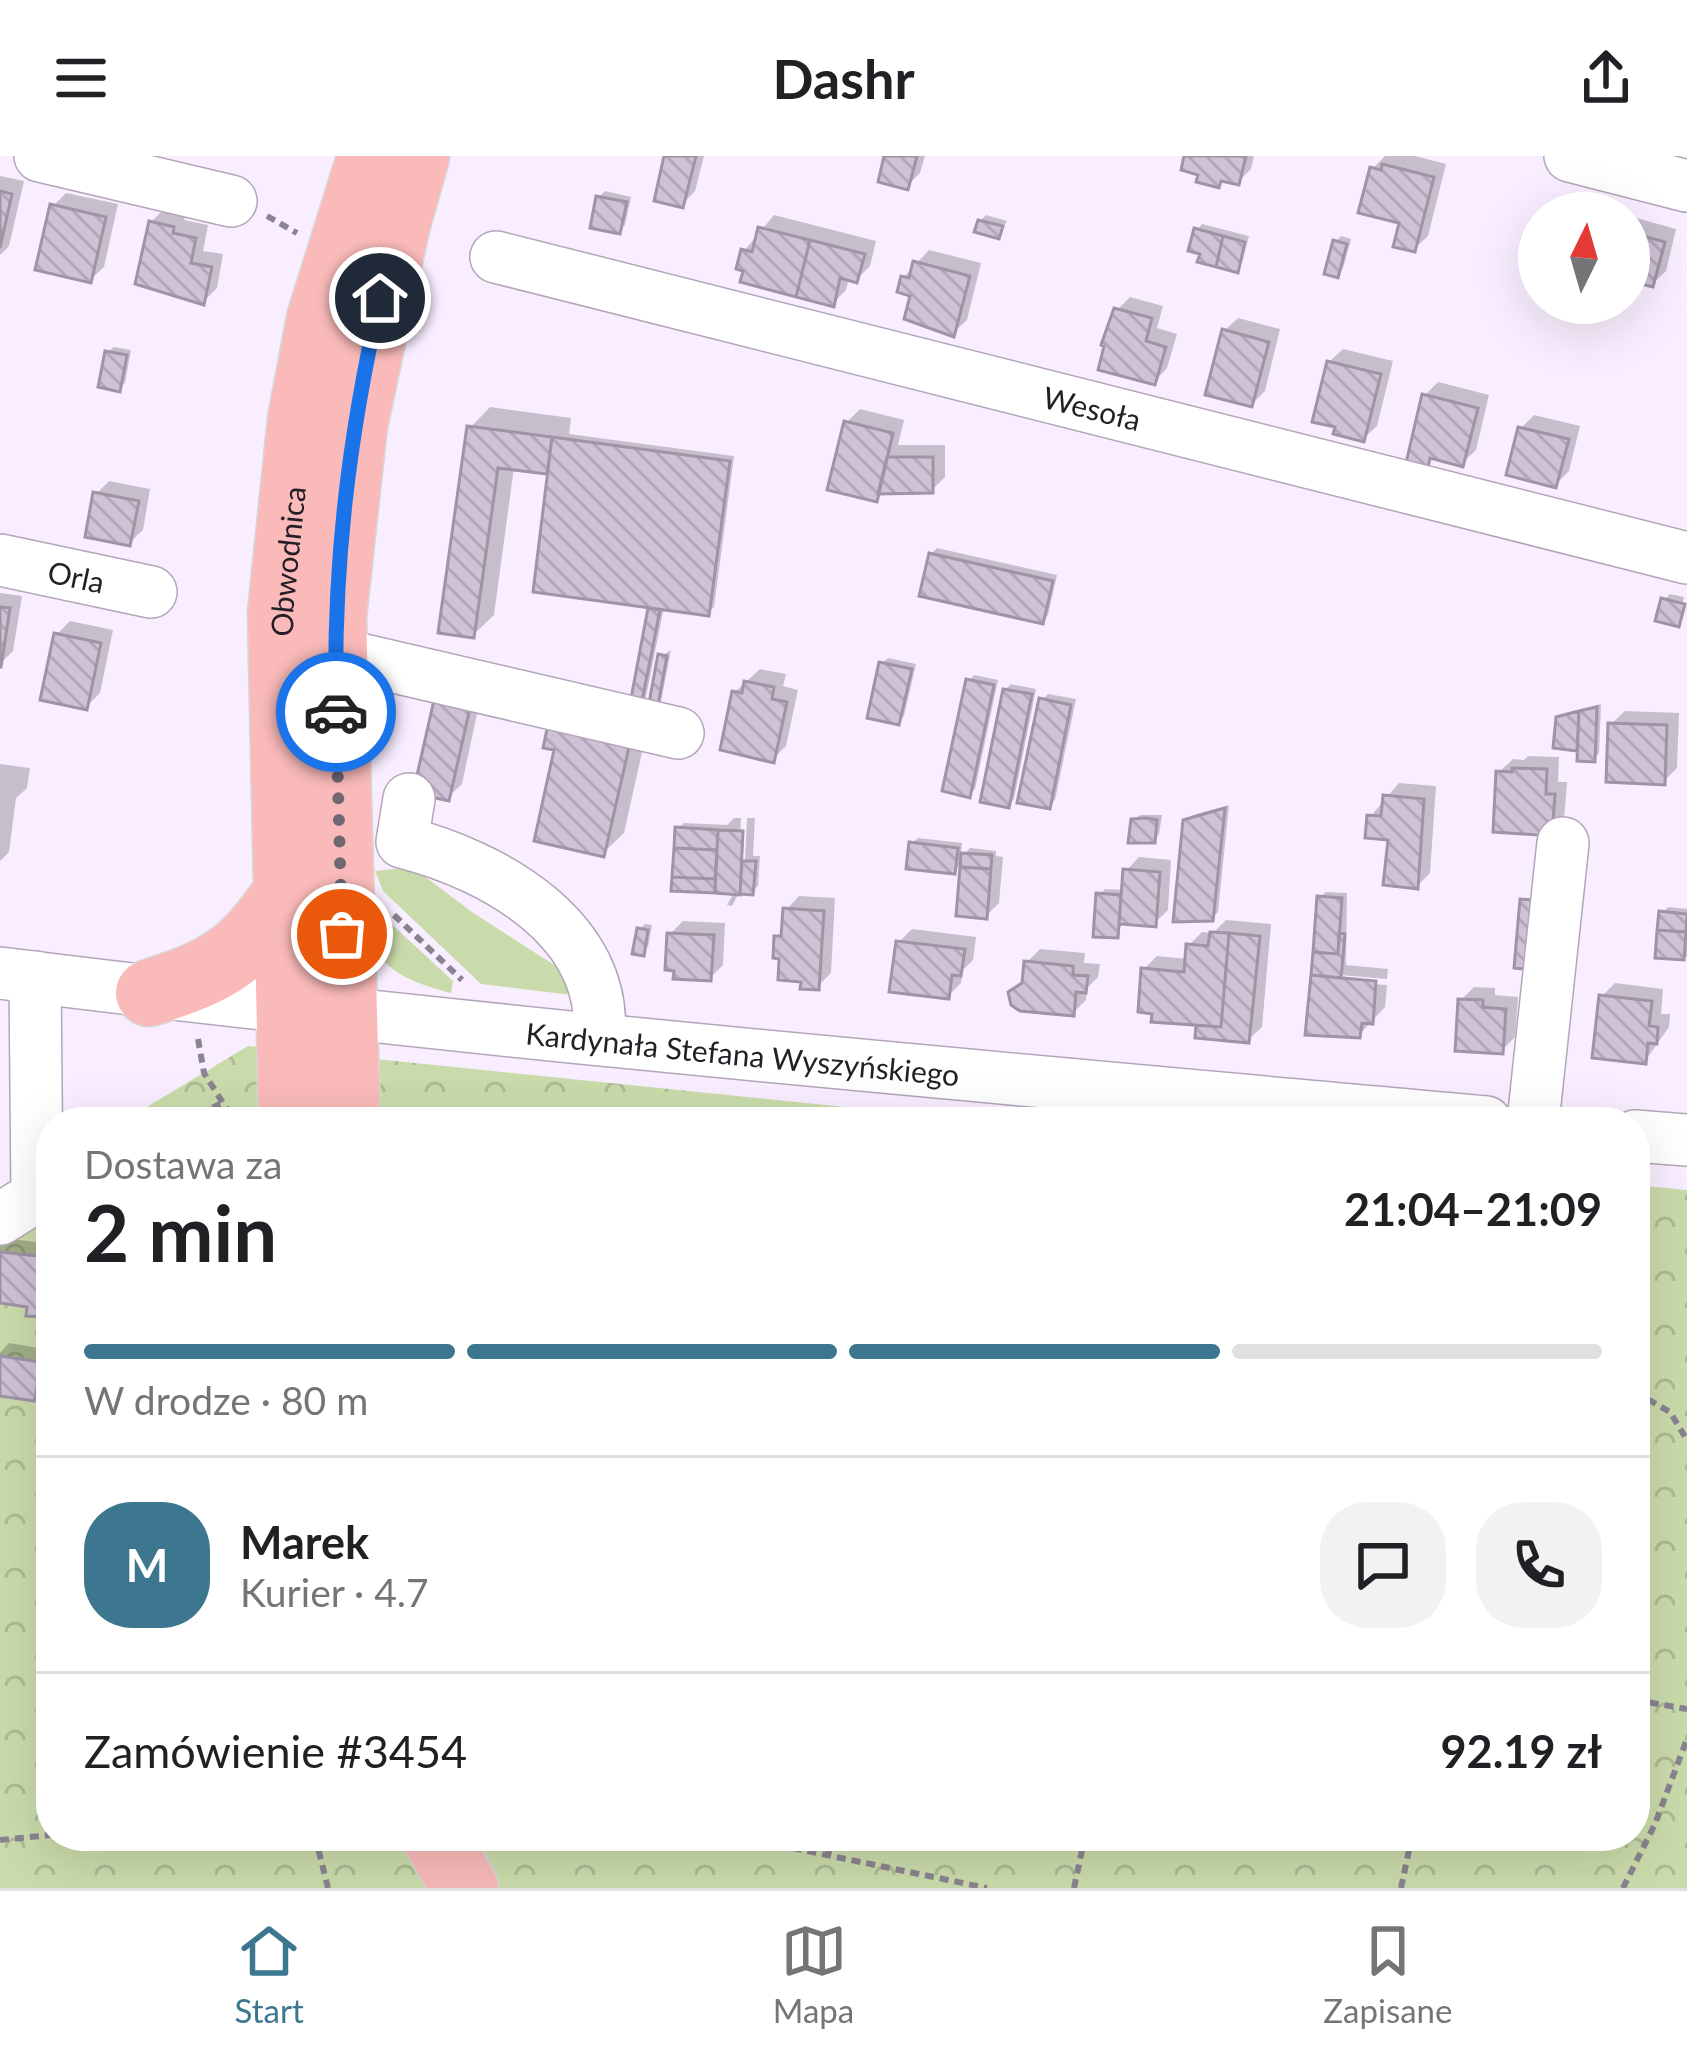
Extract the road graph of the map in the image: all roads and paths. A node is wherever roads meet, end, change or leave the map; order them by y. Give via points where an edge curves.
1 (40, 156) edge
2 (371, 156) edge
3 (416, 156) edge
4 (1570, 156) edge
5 (1687, 186) edge
6 (231, 201) dead end
7 (496, 257) dead end
8 (1687, 558) edge
9 (0, 560) edge
10 (151, 592) dead end
11 (334, 653) junction
12 (677, 733) dead end
13 (409, 800) dead end
14 (1563, 843) dead end
15 (286, 894) junction
16 (18, 975) edge
17 (149, 993) junction
18 (316, 1012) junction
19 (198, 1036) dead end
20 (599, 1038) junction
21 (221, 1104) junction
22 (215, 1107) edge
23 (223, 1107) edge
24 (295, 1107) edge
25 (342, 1107) edge
26 (1145, 1107) edge
27 (1535, 1107) edge
28 (1650, 1137) edge
29 (1687, 1140) edge
30 (36, 1184) edge
31 (36, 1197) edge
32 (0, 1219) edge
33 (1650, 1401) edge
34 (1687, 1440) edge
35 (1650, 1703) edge
36 (1687, 1709) edge
37 (1687, 1739) edge
38 (1650, 1834) edge
39 (36, 1836) edge
40 (0, 1840) edge
41 (319, 1851) edge
42 (399, 1851) edge
43 (804, 1851) edge
44 (829, 1851) edge
45 (1082, 1851) edge
46 (1409, 1851) edge
47 (1642, 1851) edge
48 (828, 1856) junction
49 (459, 1859) edge
50 (328, 1888) edge
51 (987, 1888) edge
52 (1074, 1888) edge
53 (1400, 1888) edge
54 (1623, 1888) edge

1 - 6 street
2 - 15 highway, Obwodnica via 320,320 290,508 280,613
3 - 11 highway, Obwodnica via 354,425
4 - 5 street
7 - 8 street, Wesoła
9 - 10 street, Orla
11 - 12 street
11 - 18 highway, Obwodnica
13 - 20 street via 402,842 487,871 561,926 602,1006
14 - 27 street
15 - 17 highway via 260,932 216,969
15 - 18 highway, Obwodnica
16 - 17 street, Kardynała Stefana Wyszyńskiego
16 - 30 street
17 - 18 street, Kardynała Stefana Wyszyńskiego
18 - 20 street, Kardynała Stefana Wyszyńskiego
18 - 24 highway, Obwodnica
18 - 25 highway, Obwodnica
19 - 21 path via 199,1061
20 - 26 street, Kardynała Stefana Wyszyńskiego
21 - 22 path
21 - 23 path
28 - 29 street
31 - 32 street
33 - 34 path via 1670,1412
35 - 36 path
37 - 38 path
39 - 40 path
41 - 50 path
42 - 49 path
43 - 48 path
44 - 48 path
45 - 52 path
46 - 53 path
47 - 54 path
48 - 51 path

